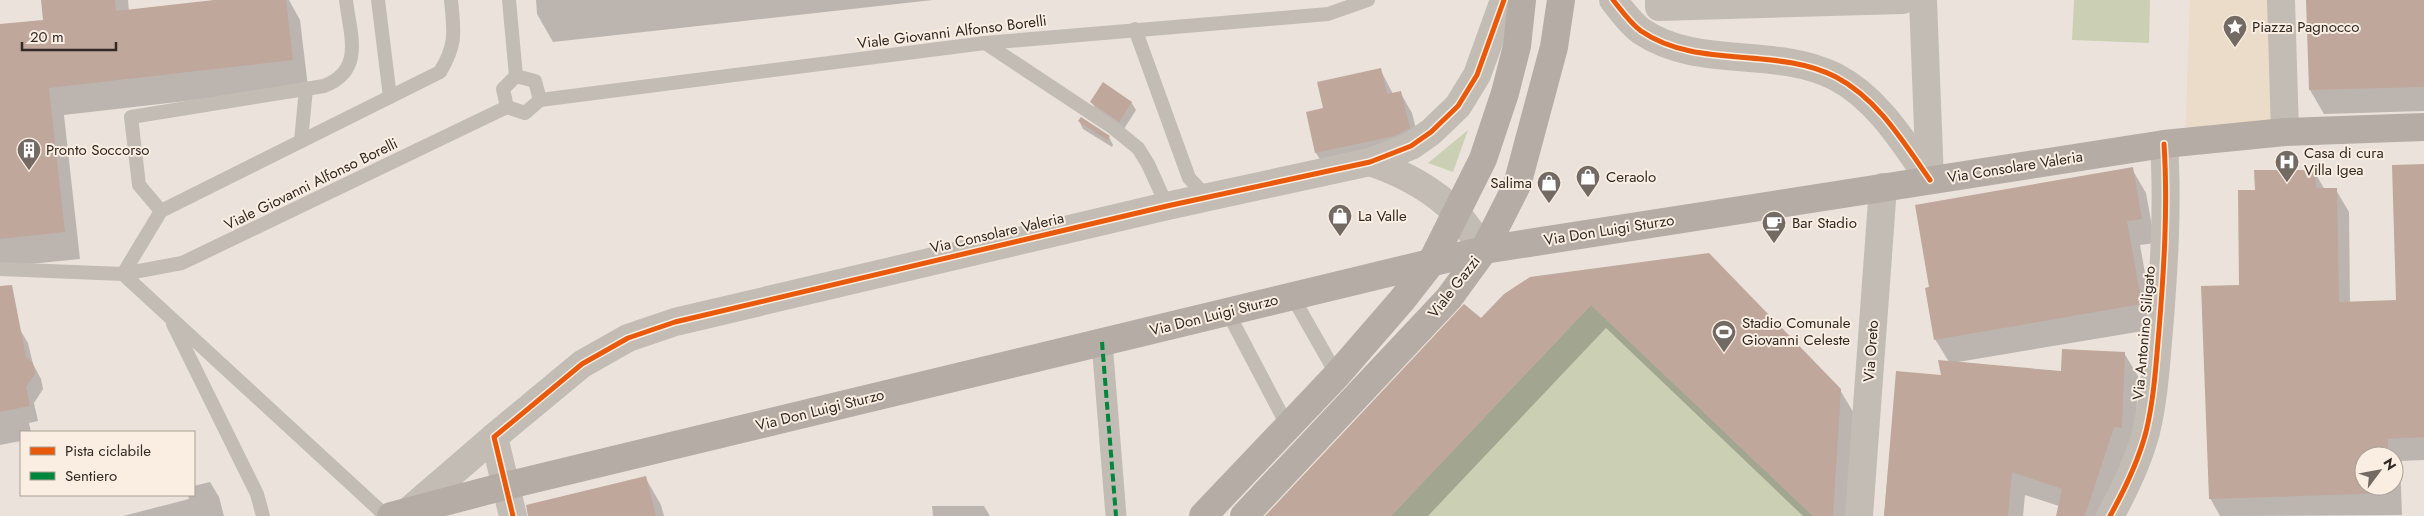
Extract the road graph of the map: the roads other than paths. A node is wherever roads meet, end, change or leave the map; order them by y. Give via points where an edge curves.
1 (346, 0) edge
2 (378, 0) edge
3 (451, 0) edge
4 (509, 0) edge
5 (1368, 0) edge
6 (1504, 0) edge
7 (1522, 0) edge
8 (1561, 0) edge
9 (1613, 0) edge
10 (1903, 0) edge
11 (1923, 0) edge
12 (2280, 0) edge
13 (1659, 4) edge
14 (1135, 29) junction
15 (984, 43) junction
16 (516, 76) junction
17 (306, 89) junction
18 (390, 97) junction
19 (540, 100) junction
20 (507, 107) junction
21 (2424, 126) edge
22 (2285, 132) junction
23 (301, 142) junction
24 (2164, 144) junction
25 (1370, 162) junction
26 (1930, 180) junction
27 (1883, 187) junction
28 (1207, 197) junction
29 (1167, 206) junction
30 (161, 210) junction
31 (1456, 213) junction
32 (1484, 250) junction
33 (1431, 262) junction
34 (0, 269) edge
35 (123, 274) junction
36 (1292, 296) junction
37 (1227, 311) junction
38 (169, 317) junction
39 (1102, 342) junction
40 (1337, 375) junction
41 (1288, 427) junction
42 (494, 438) junction
43 (505, 486) junction
44 (395, 515) edge
45 (263, 516) edge
46 (512, 516) edge
47 (1116, 516) edge
48 (1203, 516) edge
49 (1244, 516) edge
50 (1858, 516) edge
51 (2110, 516) edge

1 - 17 lane via 352,56 348,70 337,81
2 - 18 lane
3 - 18 lane via 454,34 450,55 440,72
4 - 16 lane
5 - 14 lane, Viale Giovanni Alfonso Borelli via 1328,14
6 - 25 street, Via Consolare Valeria via 1477,75 1458,106 1432,132 1411,146
7 - 31 main road via 1517,46 1505,93 1483,159
8 - 32 main road, Viale Gazzi via 1554,47 1517,185
9 - 26 street, Via Consolare Valeria via 1640,30 1682,49 1801,64 1836,77 1866,99 1894,128
10 - 13 street
11 - 26 street
12 - 22 street
14 - 15 lane, Viale Giovanni Alfonso Borelli
14 - 28 lane via 1189,178
15 - 19 lane, Viale Giovanni Alfonso Borelli
15 - 29 lane via 1112,127 1138,148
16 - 19 lane via 535,81
16 - 20 lane via 503,89
17 - 23 lane
17 - 30 lane via 131,117 139,185
18 - 23 lane
19 - 20 lane via 526,113
20 - 35 lane, Viale Giovanni Alfonso Borelli via 182,264
21 - 22 main road, Via Consolare Valeria
22 - 24 main road, Via Consolare Valeria
23 - 30 lane
24 - 26 main road, Via Consolare Valeria
24 - 51 street, Via Antonino Siligato via 2166,175 2161,298 2152,402 2128,484
25 - 28 street, Via Consolare Valeria
25 - 31 street via 1414,180
26 - 27 main road, Via Don Luigi Sturzo
27 - 32 main road, Via Don Luigi Sturzo
27 - 50 street, Via Oreto
28 - 29 street, Via Consolare Valeria
29 - 42 street, Via Consolare Valeria via 674,322 628,338 582,364
30 - 35 lane
31 - 32 street
31 - 33 main road
32 - 33 main road, Via Don Luigi Sturzo
32 - 49 main road, Viale Gazzi via 1450,298
33 - 36 main road, Via Don Luigi Sturzo
33 - 40 main road
34 - 35 lane, Viale Giovanni Alfonso Borelli
35 - 38 lane
36 - 37 main road, Via Don Luigi Sturzo
36 - 40 lane
37 - 39 main road, Via Don Luigi Sturzo
37 - 41 lane
38 - 44 lane
38 - 45 lane via 257,494
39 - 43 main road, Via Don Luigi Sturzo
39 - 47 street
40 - 41 main road
41 - 48 main road
42 - 43 street
42 - 44 street, Via Consolare Valeria
43 - 44 main road
43 - 46 street

